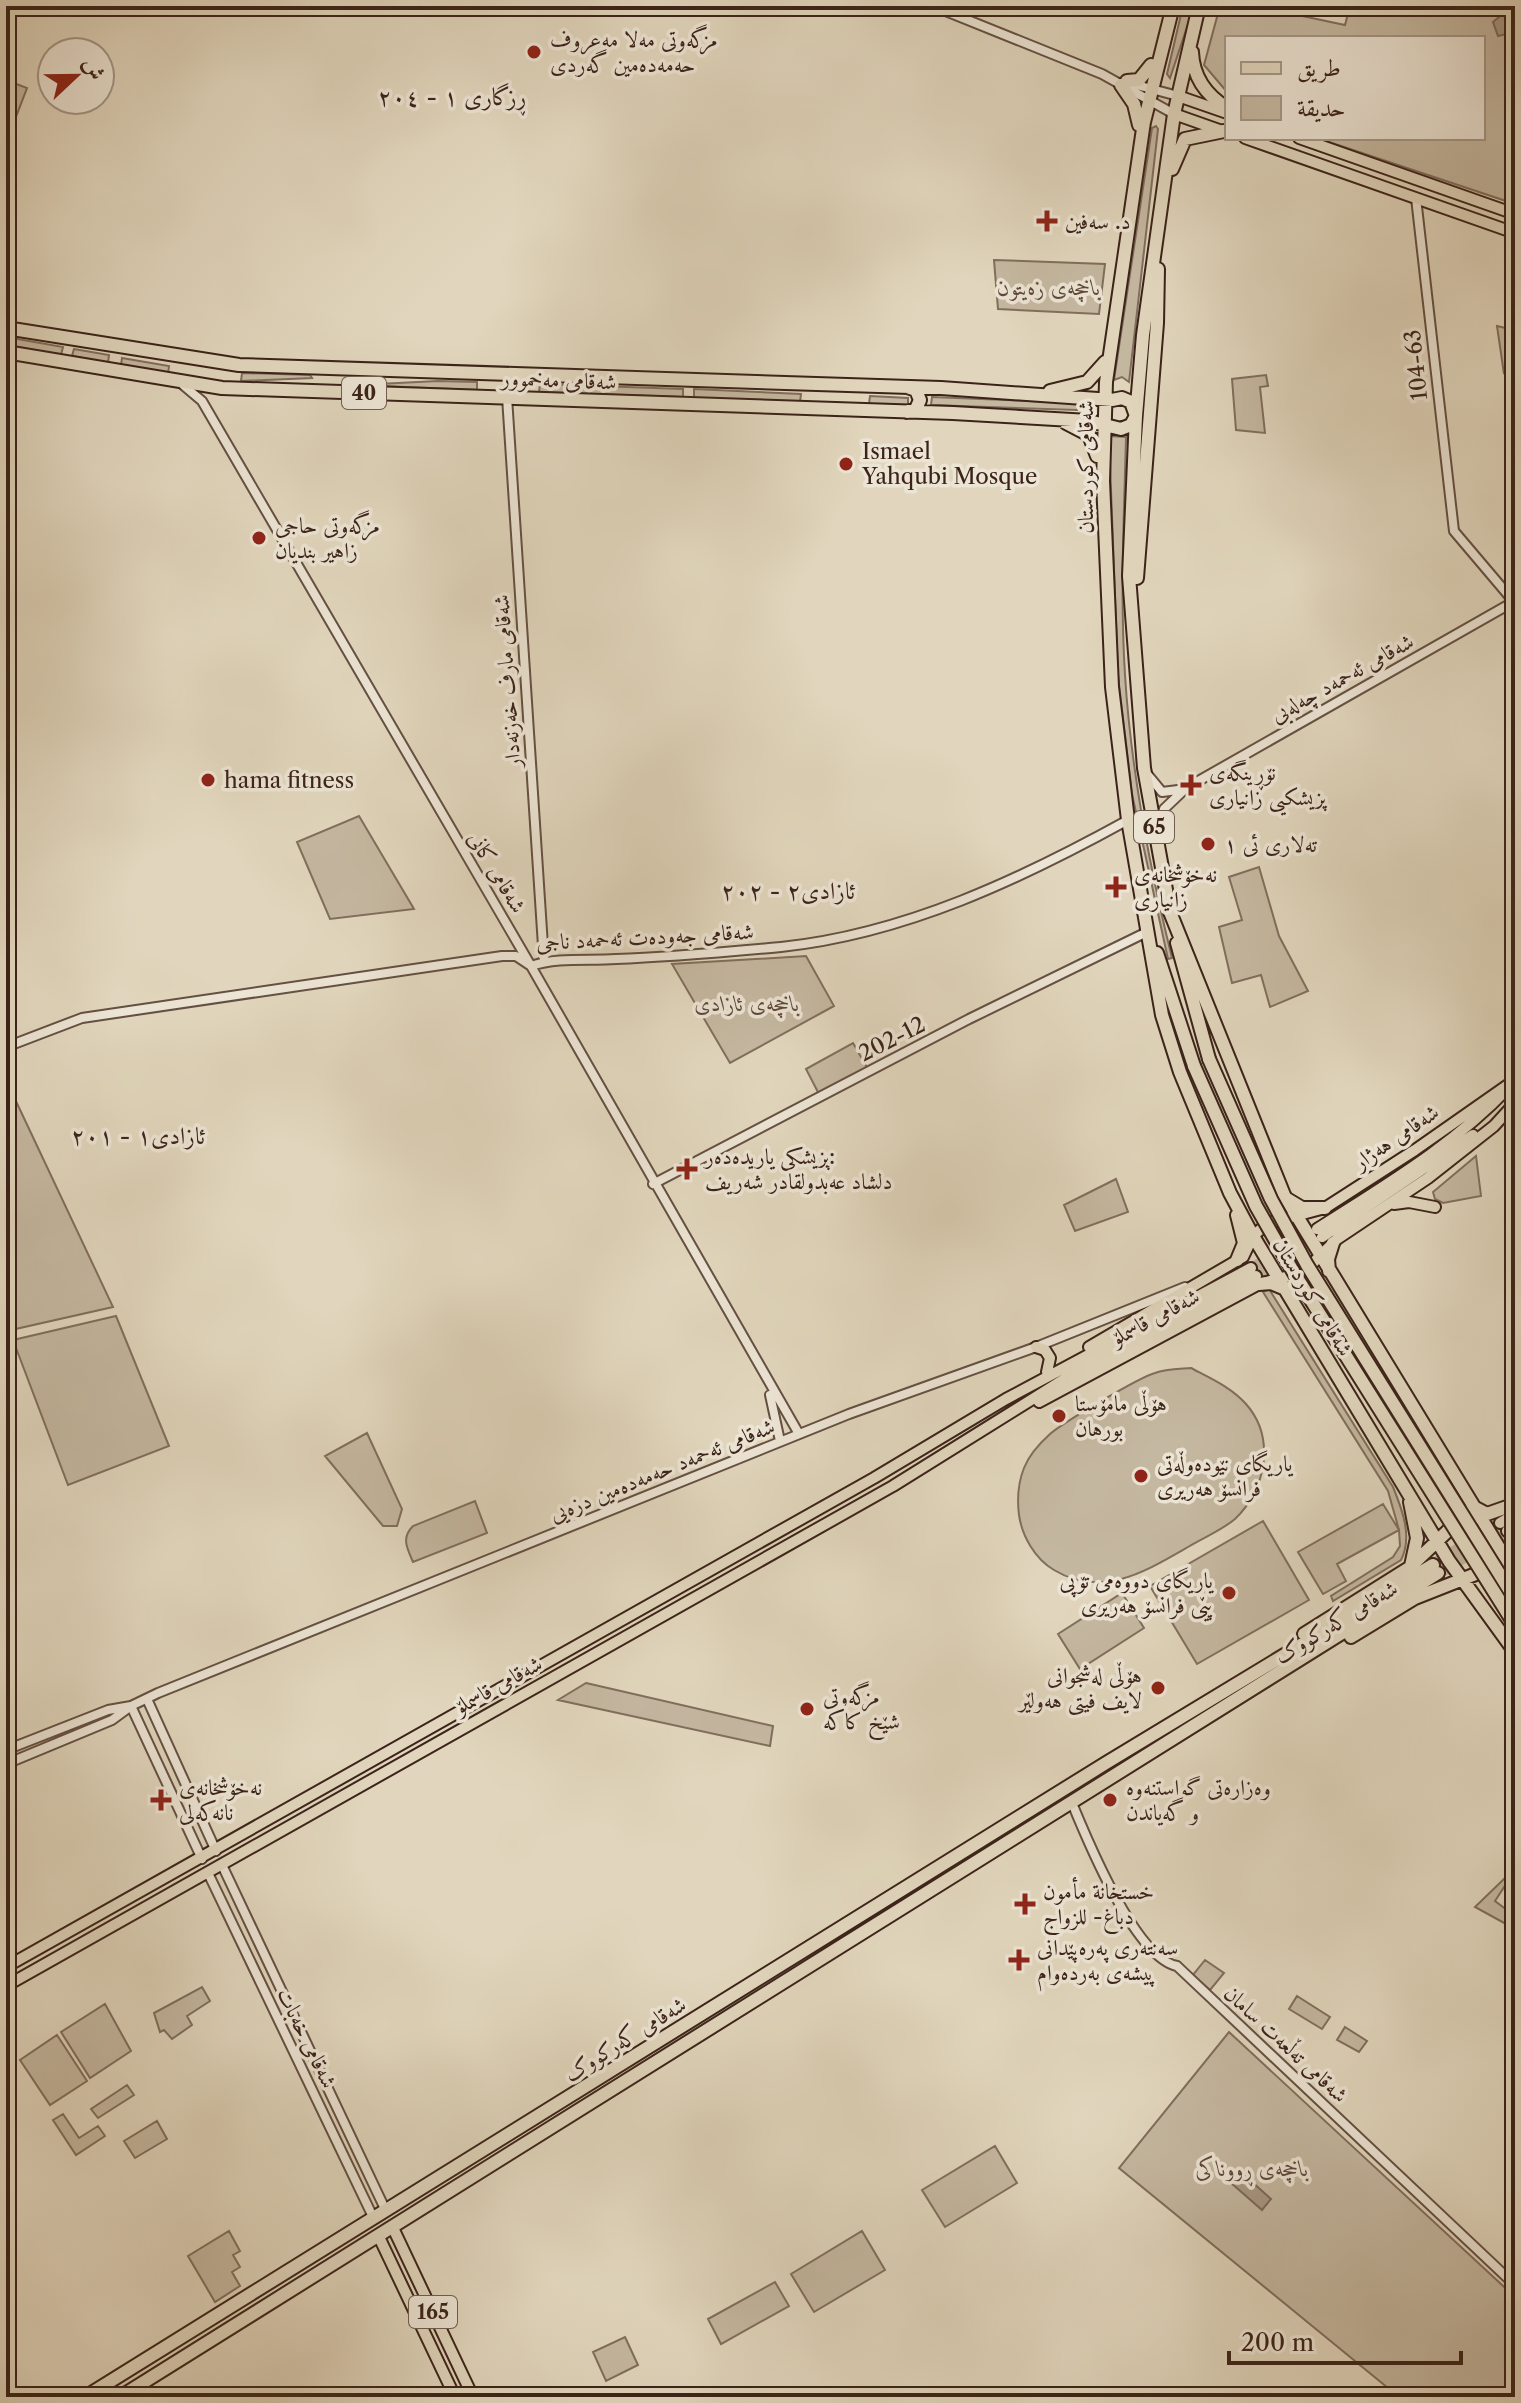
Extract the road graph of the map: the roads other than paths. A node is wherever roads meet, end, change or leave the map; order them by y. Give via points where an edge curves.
1 (933, 6) edge
2 (1173, 6) edge
3 (1199, 6) edge
4 (1192, 32) junction
5 (1163, 41) junction
6 (1124, 83) junction
7 (1149, 94) junction
8 (1178, 96) junction
9 (1225, 108) edge
10 (1225, 109) edge
11 (1174, 114) junction
12 (1225, 132) edge
13 (1251, 140) edge
14 (1305, 140) edge
15 (1139, 152) junction
16 (1364, 161) junction
17 (1358, 177) junction
18 (1164, 191) junction
19 (1416, 198) junction
20 (1515, 214) edge
21 (1515, 233) edge
22 (1156, 248) junction
23 (6, 328) edge
24 (6, 352) edge
25 (1108, 356) junction
26 (317, 366) junction
27 (360, 368) junction
28 (179, 382) junction
29 (906, 387) junction
30 (222, 388) junction
31 (317, 391) junction
32 (358, 393) junction
33 (1037, 394) junction
34 (507, 397) junction
35 (206, 410) junction
36 (907, 412) junction
37 (1108, 412) junction
38 (1136, 416) junction
39 (1052, 418) junction
40 (1103, 481) junction
41 (1515, 602) edge
42 (1133, 621) junction
43 (1144, 768) junction
44 (1186, 788) junction
45 (1128, 820) junction
46 (1155, 834) junction
47 (1170, 912) junction
48 (1149, 931) junction
49 (544, 961) junction
50 (531, 966) junction
51 (6, 1047) edge
52 (1515, 1080) edge
53 (1515, 1101) edge
54 (1424, 1181) junction
55 (653, 1184) junction
56 (1230, 1193) junction
57 (1284, 1195) junction
58 (1391, 1204) junction
59 (1325, 1208) junction
60 (1295, 1214) junction
61 (1253, 1236) junction
62 (1324, 1236) junction
63 (1318, 1256) junction
64 (1237, 1260) junction
65 (1211, 1276) junction
66 (1255, 1276) junction
67 (1331, 1278) junction
68 (1281, 1284) junction
69 (1036, 1347) junction
70 (1047, 1372) junction
71 (765, 1379) junction
72 (1006, 1399) junction
73 (799, 1434) junction
74 (780, 1441) junction
75 (1407, 1487) junction
76 (1470, 1504) junction
77 (1512, 1508) edge
78 (1478, 1517) junction
79 (1507, 1527) tunnel mouth
80 (1438, 1541) junction
81 (760, 1542) junction
82 (1515, 1543) edge
83 (768, 1556) junction
84 (1504, 1557) junction
85 (1409, 1568) junction
86 (1515, 1574) edge
87 (1462, 1580) junction
88 (1415, 1598) junction
89 (1515, 1599) edge
90 (1490, 1620) junction
91 (1515, 1625) edge
92 (1515, 1652) edge
93 (147, 1699) junction
94 (131, 1706) junction
95 (1186, 1714) junction
96 (1192, 1728) junction
97 (6, 1750) edge
98 (6, 1764) edge
99 (1072, 1803) junction
100 (216, 1851) junction
101 (202, 1859) junction
102 (222, 1865) junction
103 (208, 1873) junction
104 (250, 1924) junction
105 (236, 1931) junction
106 (6, 1967) edge
107 (762, 1977) junction
108 (6, 1986) edge
109 (772, 1990) junction
110 (738, 1992) junction
111 (747, 2006) junction
112 (386, 2211) junction
113 (374, 2219) junction
114 (395, 2234) junction
115 (382, 2243) junction
116 (1515, 2285) edge
117 (85, 2397) edge
118 (120, 2397) edge
119 (455, 2397) edge
120 (473, 2397) edge

1 - 6 street
2 - 5 highway, شەقامی کوردستان / 65
3 - 4 highway, شەقامی کوردستان / 65
4 - 8 highway, شەقامی کوردستان / 65
4 - 9 highway via 1196,76
5 - 6 highway via 1145,76
5 - 7 highway, شەقامی کوردستان / 65
6 - 7 street
6 - 15 highway via 1137,110
7 - 8 street
7 - 11 street
7 - 15 highway, شەقامی کوردستان / 65
8 - 10 main road
8 - 11 highway, شەقامی کوردستان / 65
11 - 12 main road
11 - 18 highway, شەقامی کوردستان / 65
12 - 18 highway via 1185,139
13 - 17 main road
14 - 16 main road
15 - 25 highway, شەقامی کوردستان / 65
16 - 17 main road
16 - 20 main road
17 - 19 main road
18 - 22 highway, شەقامی کوردستان / 65
19 - 21 main road
19 - 41 street, 104-63 via 1454,528
22 - 38 highway, شەقامی کوردستان / 65
22 - 42 highway, شەقامی کوردستان / 65 via 1160,285
23 - 26 highway, شەقامی مەخموور / 40 via 210,362
24 - 28 highway, شەقامی مەخموور / 40
25 - 33 highway via 1087,382
25 - 37 highway, شەقامی کوردستان / 65
26 - 27 highway, شەقامی مەخموور / 40
26 - 31 highway via 329,379
27 - 29 highway, شەقامی مەخموور / 40
27 - 32 highway via 347,379
28 - 30 highway, شەقامی مەخموور / 40
28 - 35 street, شەقامی کانی via 196,393
29 - 33 highway, شەقامی مەخموور / 40
29 - 36 highway via 920,397 918,407
30 - 31 highway, شەقامی مەخموور / 40
30 - 35 street
31 - 32 highway, شەقامی مەخموور / 40
32 - 34 highway, شەقامی مەخموور / 40
33 - 37 highway, شەقامی مەخموور / 40
34 - 36 highway, شەقامی مەخموور / 40
34 - 49 street, شەقامی مارف خەزنەدار
35 - 50 street, شەقامی کانی
36 - 39 highway, شەقامی مەخموور / 40
37 - 38 highway, شەقامی مەخموور / 40 via 1127,427
37 - 38 highway, شەقامی مەخموور / 40 via 1122,398 1131,402
37 - 39 highway, شەقامی مەخموور / 40
37 - 40 highway, شەقامی کوردستان / 65
38 - 42 highway, شەقامی کوردستان / 65 via 1129,576
39 - 40 highway via 1089,435
40 - 45 highway, شەقامی کوردستان / 65 via 1112,687
41 - 44 street, شەقامی ئەحمەد چەلەبی
42 - 43 highway, شەقامی کوردستان / 65
43 - 44 street via 1162,792
43 - 46 highway, شەقامی کوردستان / 65
44 - 46 street, شەقامی ئەحمەد چەلەبی via 1164,809
45 - 48 highway, شەقامی کوردستان / 65
45 - 49 street, شەقامی جەودەت ئەحمەد ناجی via 996,888 827,939 780,947
46 - 47 highway, شەقامی کوردستان / 65
47 - 57 highway, شەقامی کوردستان / 65
47 - 89 highway, شەقامی کوردستان / 65, bridge via 1209,1059 1265,1187
48 - 55 street, 202-12
48 - 56 highway, شەقامی کوردستان / 65 via 1162,1015
48 - 91 highway, شەقامی کوردستان / 65, bridge via 1194,1066 1256,1206
49 - 50 street, شەقامی جەودەت ئەحمەد ناجی
50 - 51 street, شەقامی جەودەت ئەحمەد ناجی via 507,956 106,1014 66,1021
50 - 55 street, شەقامی کانی
52 - 59 main road, شەقامی هەژار
52 - 62 main road, شەقامی هەژار via 1465,1128
53 - 54 main road, شەقامی هەژار via 1494,1126
53 - 62 main road, شەقامی هەژار
54 - 58 main road, شەقامی هەژار
54 - 58 main road via 1423,1195 1435,1207
55 - 71 street, شەقامی کانی
56 - 61 highway, شەقامی کوردستان / 65
56 - 64 highway via 1244,1243
57 - 59 highway via 1302,1208
57 - 60 highway, شەقامی کوردستان / 65
58 - 62 main road, شەقامی هەژار
59 - 60 main road, شەقامی هەژار
60 - 61 main road, شەقامی قاسملۆ via 1274,1219
60 - 63 highway, شەقامی کوردستان / 65
61 - 64 main road, شەقامی قاسملۆ
61 - 68 highway, شەقامی کوردستان / 65
62 - 63 main road, شەقامی هەژار
62 - 67 highway
63 - 67 highway, شەقامی کوردستان / 65
63 - 68 main road via 1304,1272
64 - 65 main road, شەقامی قاسملۆ
65 - 69 street, شەقامی ئەحمەد حەمەدەمین دزەیی
65 - 70 main road, شەقامی قاسملۆ
66 - 68 highway
66 - 72 main road, شەقامی قاسملۆ
66 - 83 main road, شەقامی قاسملۆ
67 - 76 highway, شەقامی کوردستان / 65
68 - 75 highway, شەقامی کوردستان / 65
69 - 70 main road via 1050,1358
69 - 73 street, شەقامی ئەحمەد حەمەدەمین دزەیی
70 - 72 main road, شەقامی قاسملۆ
71 - 73 street, شەقامی کانی
71 - 74 street, شەقامی کانی
72 - 81 main road, شەقامی قاسملۆ
73 - 74 street, شەقامی ئەحمەد حەمەدەمین دزەیی
74 - 93 street, شەقامی ئەحمەد حەمەدەمین دزەیی
75 - 80 highway, شەقامی کوردستان / 65
75 - 85 highway via 1417,1537
76 - 77 highway via 1487,1514
76 - 78 highway, شەقامی کوردستان / 65
77 - 78 main road
77 - 79 main road
78 - 80 highway, شەقامی کەرکووک via 1455,1524
78 - 84 highway, شەقامی کوردستان / 65
80 - 85 highway, شەقامی کەرکووک
80 - 87 highway, شەقامی کوردستان / 65
81 - 83 main road
81 - 100 main road, شەقامی قاسملۆ
82 - 84 main road
83 - 102 main road, شەقامی قاسملۆ
84 - 86 highway, شەقامی کوردستان / 65
84 - 87 highway, شەقامی کەرکووک via 1487,1571
85 - 95 highway, شەقامی کەرکووک via 1230,1680
87 - 88 highway, شەقامی کەرکووک
87 - 90 highway, شەقامی کوردستان / 65
88 - 90 highway via 1456,1590
88 - 96 highway, شەقامی کەرکووک via 1247,1701
90 - 92 highway, شەقامی کوردستان / 65
93 - 94 street, شەقامی ئەحمەد حەمەدەمین دزەیی
93 - 100 street
94 - 97 street, شەقامی ئەحمەد حەمەدەمین دزەیی
94 - 98 street, شەقامی ئەحمەد حەمەدەمین دزەیی via 118,1717
94 - 101 street
95 - 96 highway, شەقامی کەرکووک via 1436,1569
95 - 107 highway, شەقامی کەرکووک
96 - 99 highway, شەقامی کەرکووک
99 - 109 highway, شەقامی کەرکووک
99 - 116 street, شەقامی تەڵعەت سامان via 1127,1919 1164,1964 1177,1966
100 - 101 main road, شەقامی قاسملۆ
101 - 106 main road, شەقامی قاسملۆ
102 - 103 main road, شەقامی قاسملۆ
102 - 104 street, شەقامی خەبات
103 - 105 street, شەقامی خەبات
103 - 108 main road, شەقامی قاسملۆ
104 - 105 street
104 - 112 street, شەقامی خەبات
105 - 113 street, شەقامی خەبات
107 - 109 highway via 761,1990
107 - 110 highway, شەقامی کەرکووک
109 - 111 highway, شەقامی کەرکووک
110 - 111 highway via 749,1994
110 - 112 highway, شەقامی کەرکووک
111 - 114 highway, شەقامی کەرکووک
112 - 113 highway, شەقامی کەرکووک
113 - 117 highway, شەقامی کەرکووک
114 - 115 highway, شەقامی کەرکووک
114 - 120 main road, 165
115 - 118 highway, شەقامی کەرکووک
115 - 119 main road, 165

